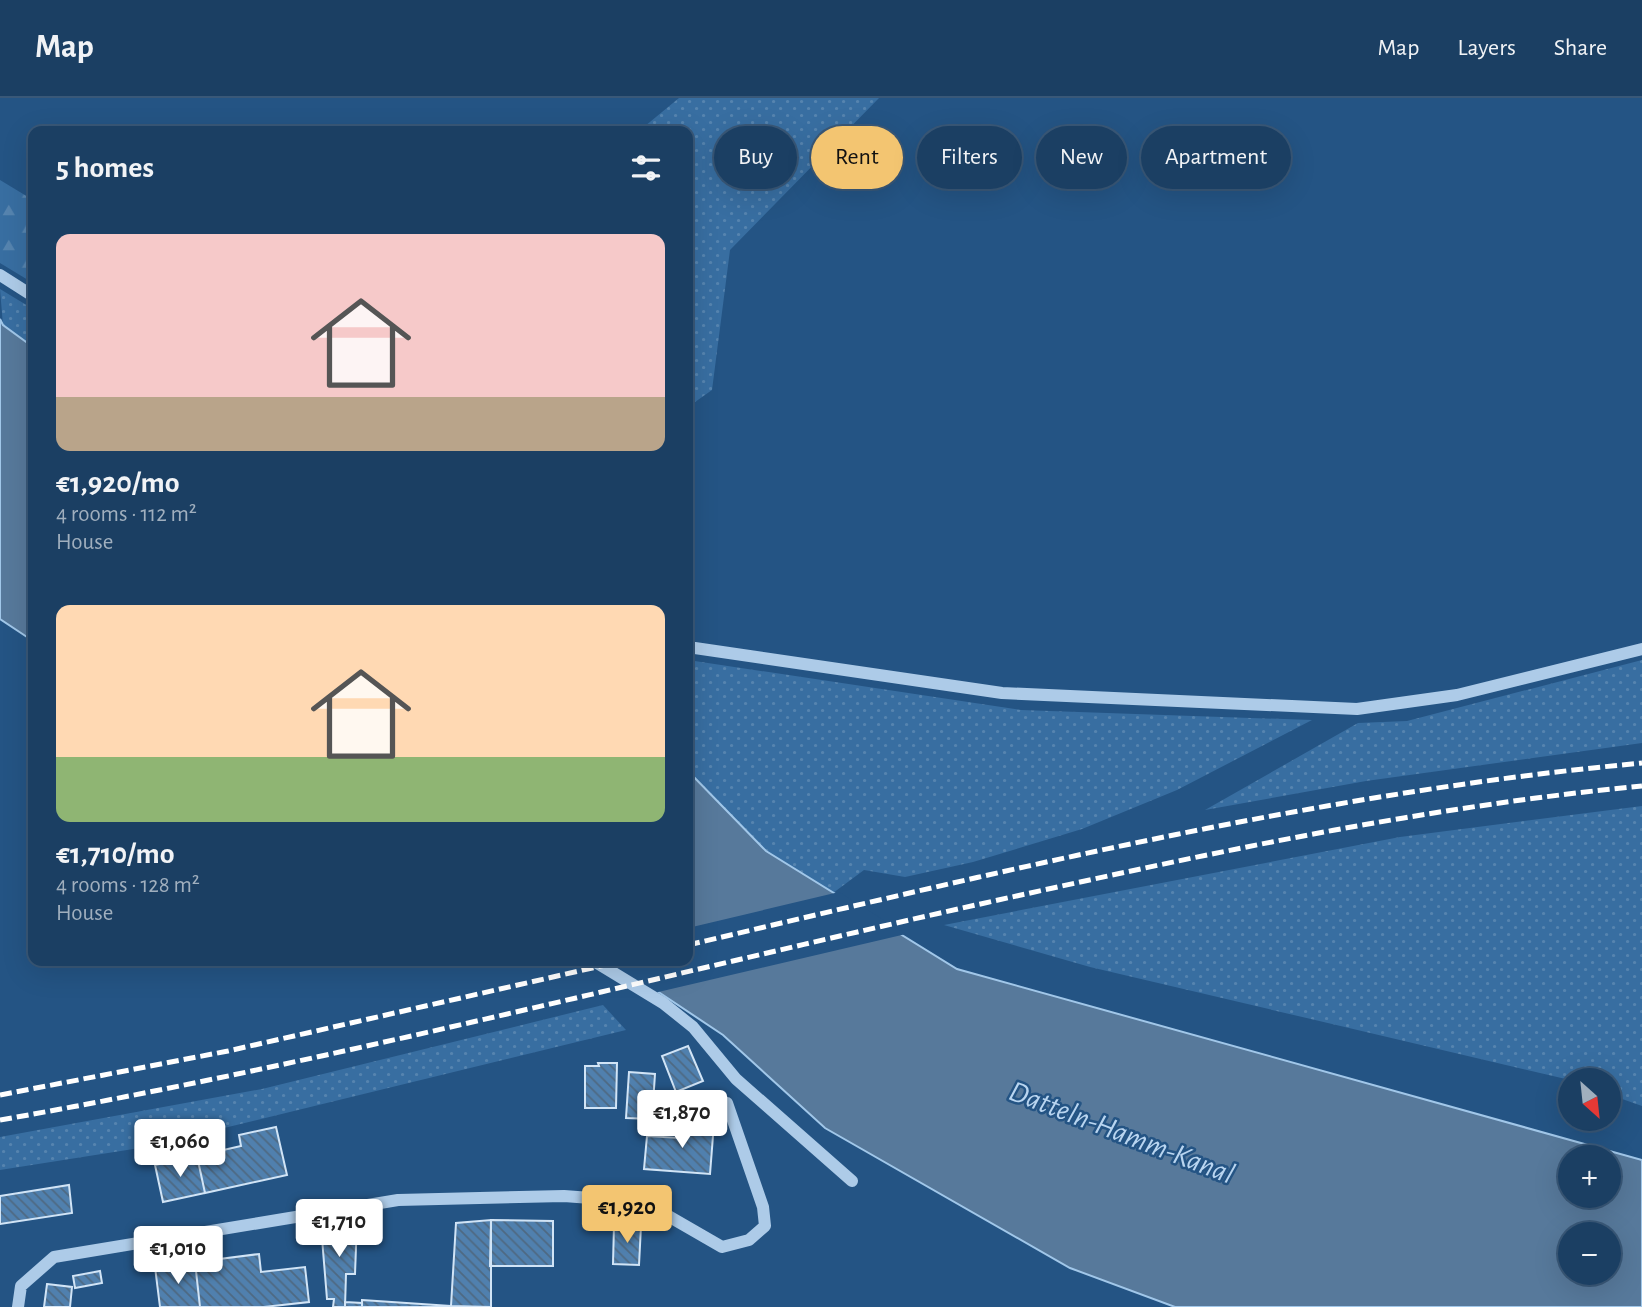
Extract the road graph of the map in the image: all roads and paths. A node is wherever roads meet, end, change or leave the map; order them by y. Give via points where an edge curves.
1 (0, 275) edge
2 (28, 293) edge
3 (693, 648) edge
4 (1642, 649) edge
5 (602, 966) edge
6 (727, 1103) dead end
7 (852, 1181) dead end
8 (18, 1307) edge

1 - 2 lane
3 - 4 lane via 1002,693 1357,709 1457,695
5 - 7 lane via 693,1027 736,1079
6 - 8 lane via 764,1216 765,1226 750,1240 722,1247 644,1202 564,1196 398,1200 54,1257 21,1286

